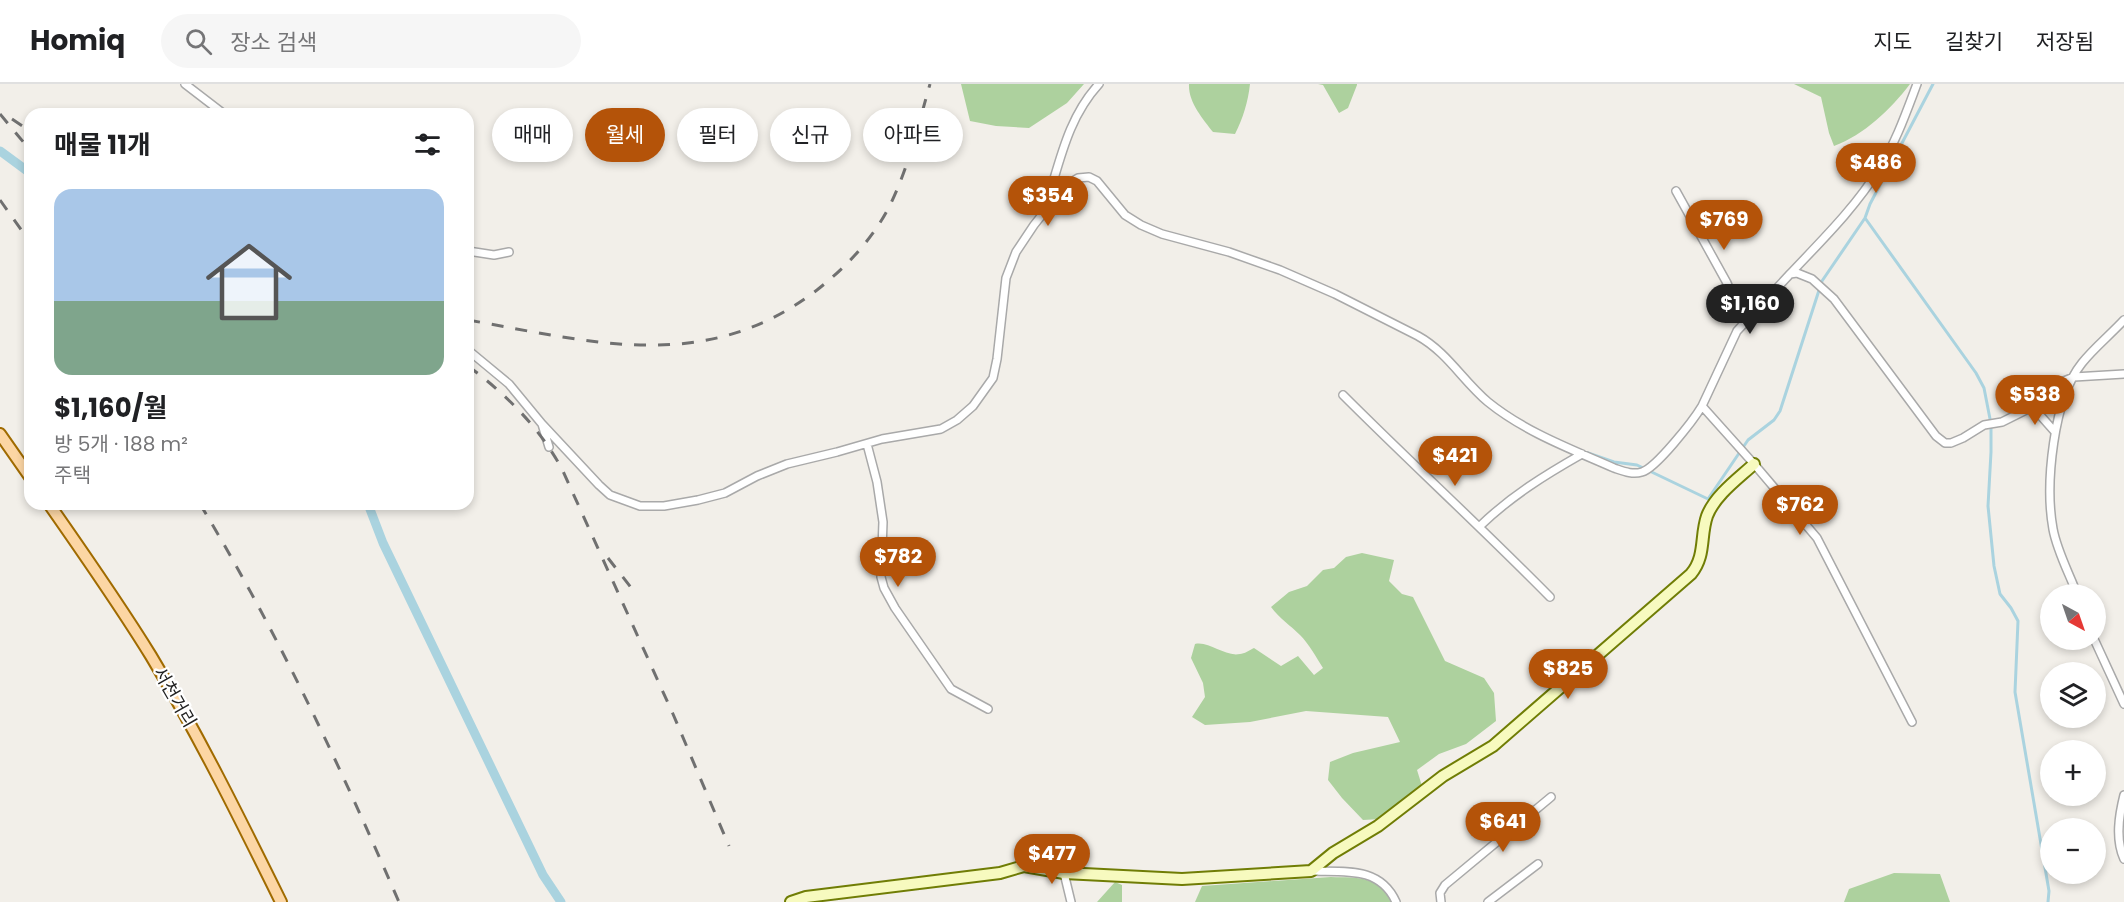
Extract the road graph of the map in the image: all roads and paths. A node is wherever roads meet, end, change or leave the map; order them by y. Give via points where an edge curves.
1 (185, 84) edge
2 (1099, 84) edge
3 (1917, 84) edge
4 (216, 108) edge
5 (1676, 191) dead end
6 (1045, 211) junction
7 (474, 252) edge
8 (509, 252) dead end
9 (1790, 274) junction
10 (2124, 320) edge
11 (1744, 323) junction
12 (474, 355) edge
13 (2124, 374) edge
14 (2074, 377) junction
15 (1343, 395) dead end
16 (1702, 406) junction
17 (2032, 406) junction
18 (542, 423) junction
19 (2055, 432) junction
20 (0, 434) edge
21 (867, 444) junction
22 (549, 447) dead end
23 (1582, 454) junction
24 (1754, 464) junction
25 (24, 468) edge
26 (53, 510) edge
27 (1480, 526) junction
28 (2073, 584) edge
29 (1550, 597) dead end
30 (2099, 650) edge
31 (2124, 704) edge
32 (988, 709) dead end
33 (1912, 722) dead end
34 (2124, 795) edge
35 (1551, 797) dead end
36 (2124, 859) edge
37 (1538, 864) dead end
38 (1311, 872) junction
39 (1064, 873) junction
40 (281, 902) edge
41 (791, 902) edge
42 (1071, 902) edge
43 (1396, 902) edge
44 (1441, 902) edge
45 (1488, 902) edge

1 - 4 street
2 - 6 street via 1065,138
3 - 9 street via 1879,170
5 - 11 street via 1727,283
6 - 21 street via 1016,252 1006,278 997,359 985,392 957,420 941,429
6 - 23 street via 1065,186 1089,177 1100,184 1125,215 1141,225 1280,270 1419,336 1501,411
7 - 8 street via 494,255
9 - 11 street
9 - 17 street via 1797,273 1821,286 1834,299 1945,443
10 - 14 street via 2081,364
11 - 16 street
12 - 18 street via 509,384
13 - 14 street
14 - 17 street
14 - 19 street
15 - 27 street
16 - 23 street via 1659,460 1647,469 1628,473
16 - 24 street
17 - 19 street
18 - 21 street via 598,485 610,495 640,506 664,506 725,493 787,464
18 - 22 street
19 - 28 street via 2049,498 2054,531
20 - 25 main road
21 - 32 street via 884,522 884,588 951,689
23 - 27 street via 1525,488
24 - 33 street via 1817,538
24 - 38 street via 1719,497 1707,515 1699,564 1691,574 1493,746 1443,776
26 - 40 main road, 서천거리 via 150,656 212,762
27 - 29 street
30 - 31 street
34 - 36 street via 2118,822
35 - 44 street via 1445,885 1440,893
37 - 45 street
38 - 39 street via 1182,879
38 - 43 street via 1370,875 1393,894
39 - 41 street via 1024,866 1000,873
39 - 42 street

